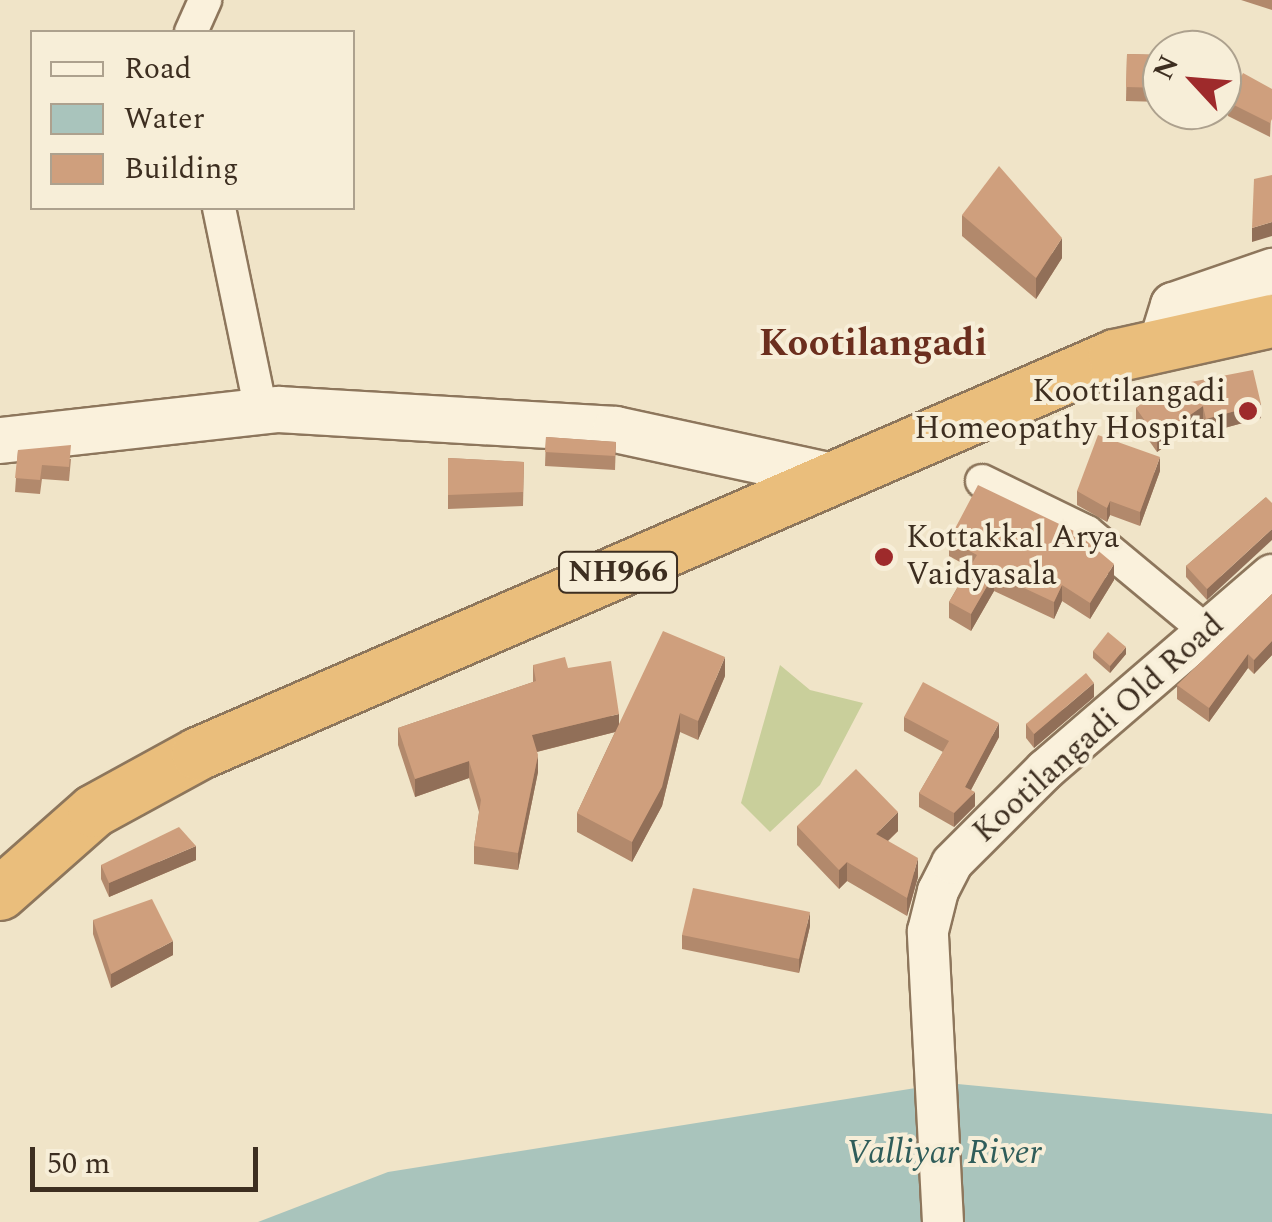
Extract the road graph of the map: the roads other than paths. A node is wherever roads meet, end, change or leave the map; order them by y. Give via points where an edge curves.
1 (205, 0) edge
2 (191, 30) edge
3 (218, 210) edge
4 (1272, 271) edge
5 (1272, 322) edge
6 (1160, 346) junction
7 (260, 411) junction
8 (0, 440) edge
9 (823, 473) junction
10 (982, 481) dead end
11 (1272, 575) edge
12 (1206, 630) junction
13 (0, 894) edge
14 (943, 1222) edge

1 - 2 street
3 - 7 street
4 - 6 main road via 1174,305
5 - 6 highway, NH966
6 - 9 highway, NH966 via 1116,356
7 - 8 main road
7 - 9 main road via 614,428
9 - 13 highway, NH966 via 198,754 94,811
10 - 12 street via 1102,542
11 - 12 street, Kootilangadi Old Road
12 - 14 street, Kootilangadi Old Road via 952,864 928,931

